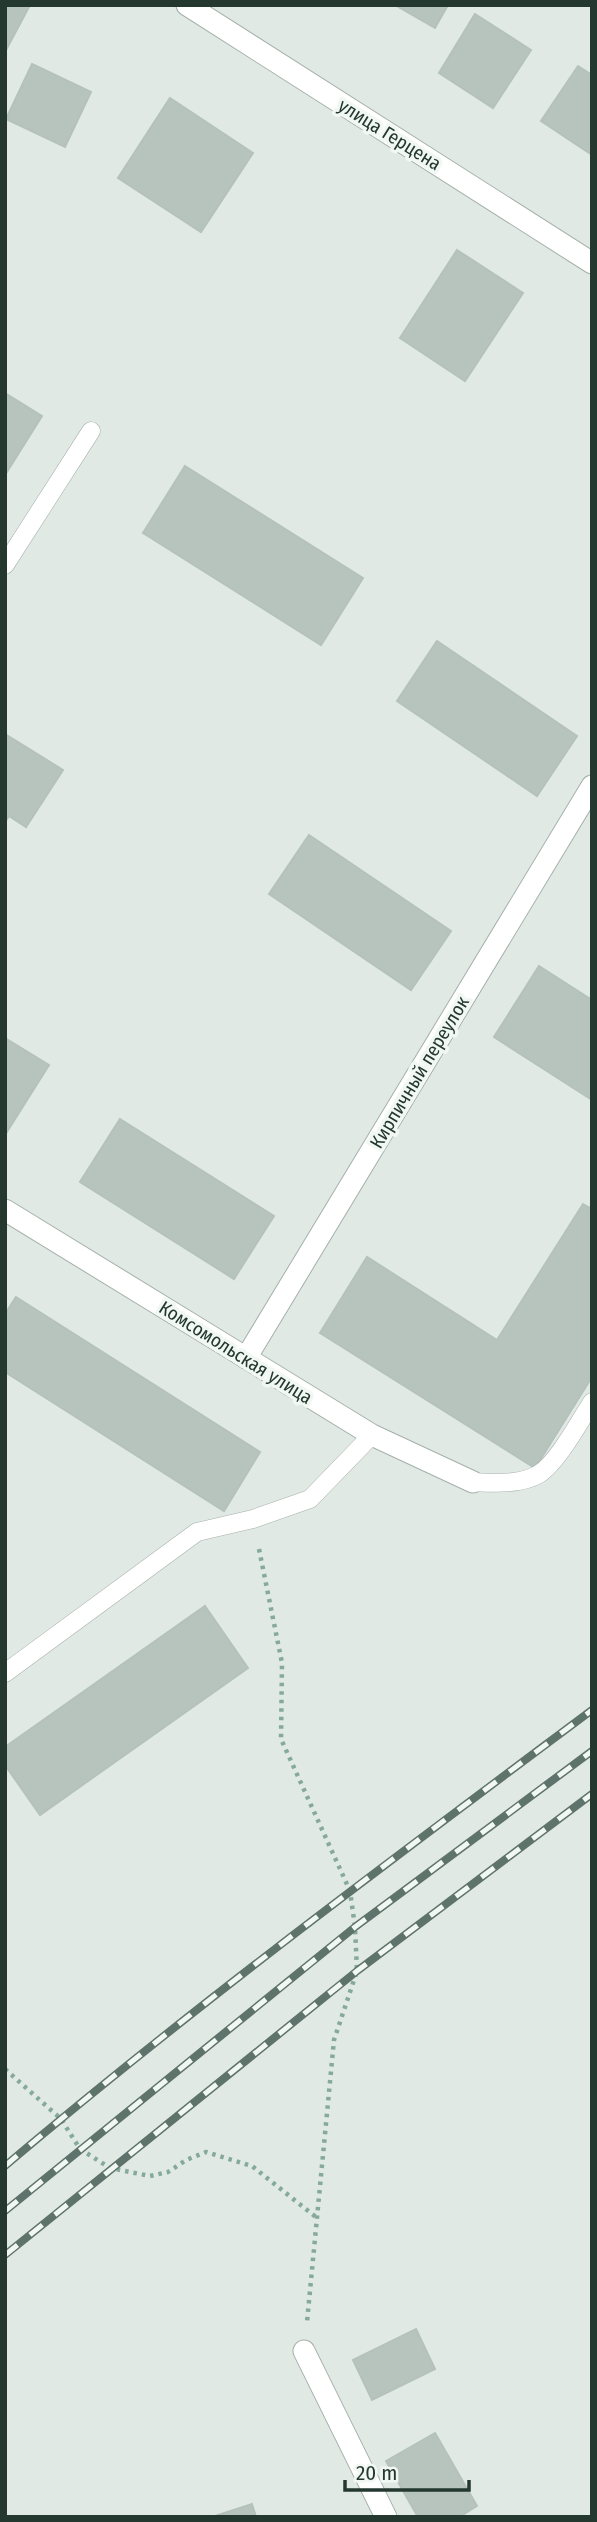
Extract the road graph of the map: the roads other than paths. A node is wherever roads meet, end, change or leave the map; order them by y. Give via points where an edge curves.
1 (187, 5) edge
2 (592, 263) edge
3 (91, 431) dead end
4 (7, 560) edge
5 (592, 786) edge
6 (5, 1210) edge
7 (246, 1358) junction
8 (592, 1402) edge
9 (372, 1435) junction
10 (472, 1482) joint
11 (5, 1673) edge
12 (304, 2351) road end
13 (386, 2517) edge

1 - 2 street, улица Герцена
3 - 4 lane
5 - 7 street, Кирпичный переулок
6 - 7 street, Комсомольская улица
7 - 9 street, Комсомольская улица
8 - 10 lane via 566,1444 539,1474 506,1484
9 - 10 street, Комсомольская улица
9 - 11 lane via 310,1499 197,1532
12 - 13 street

